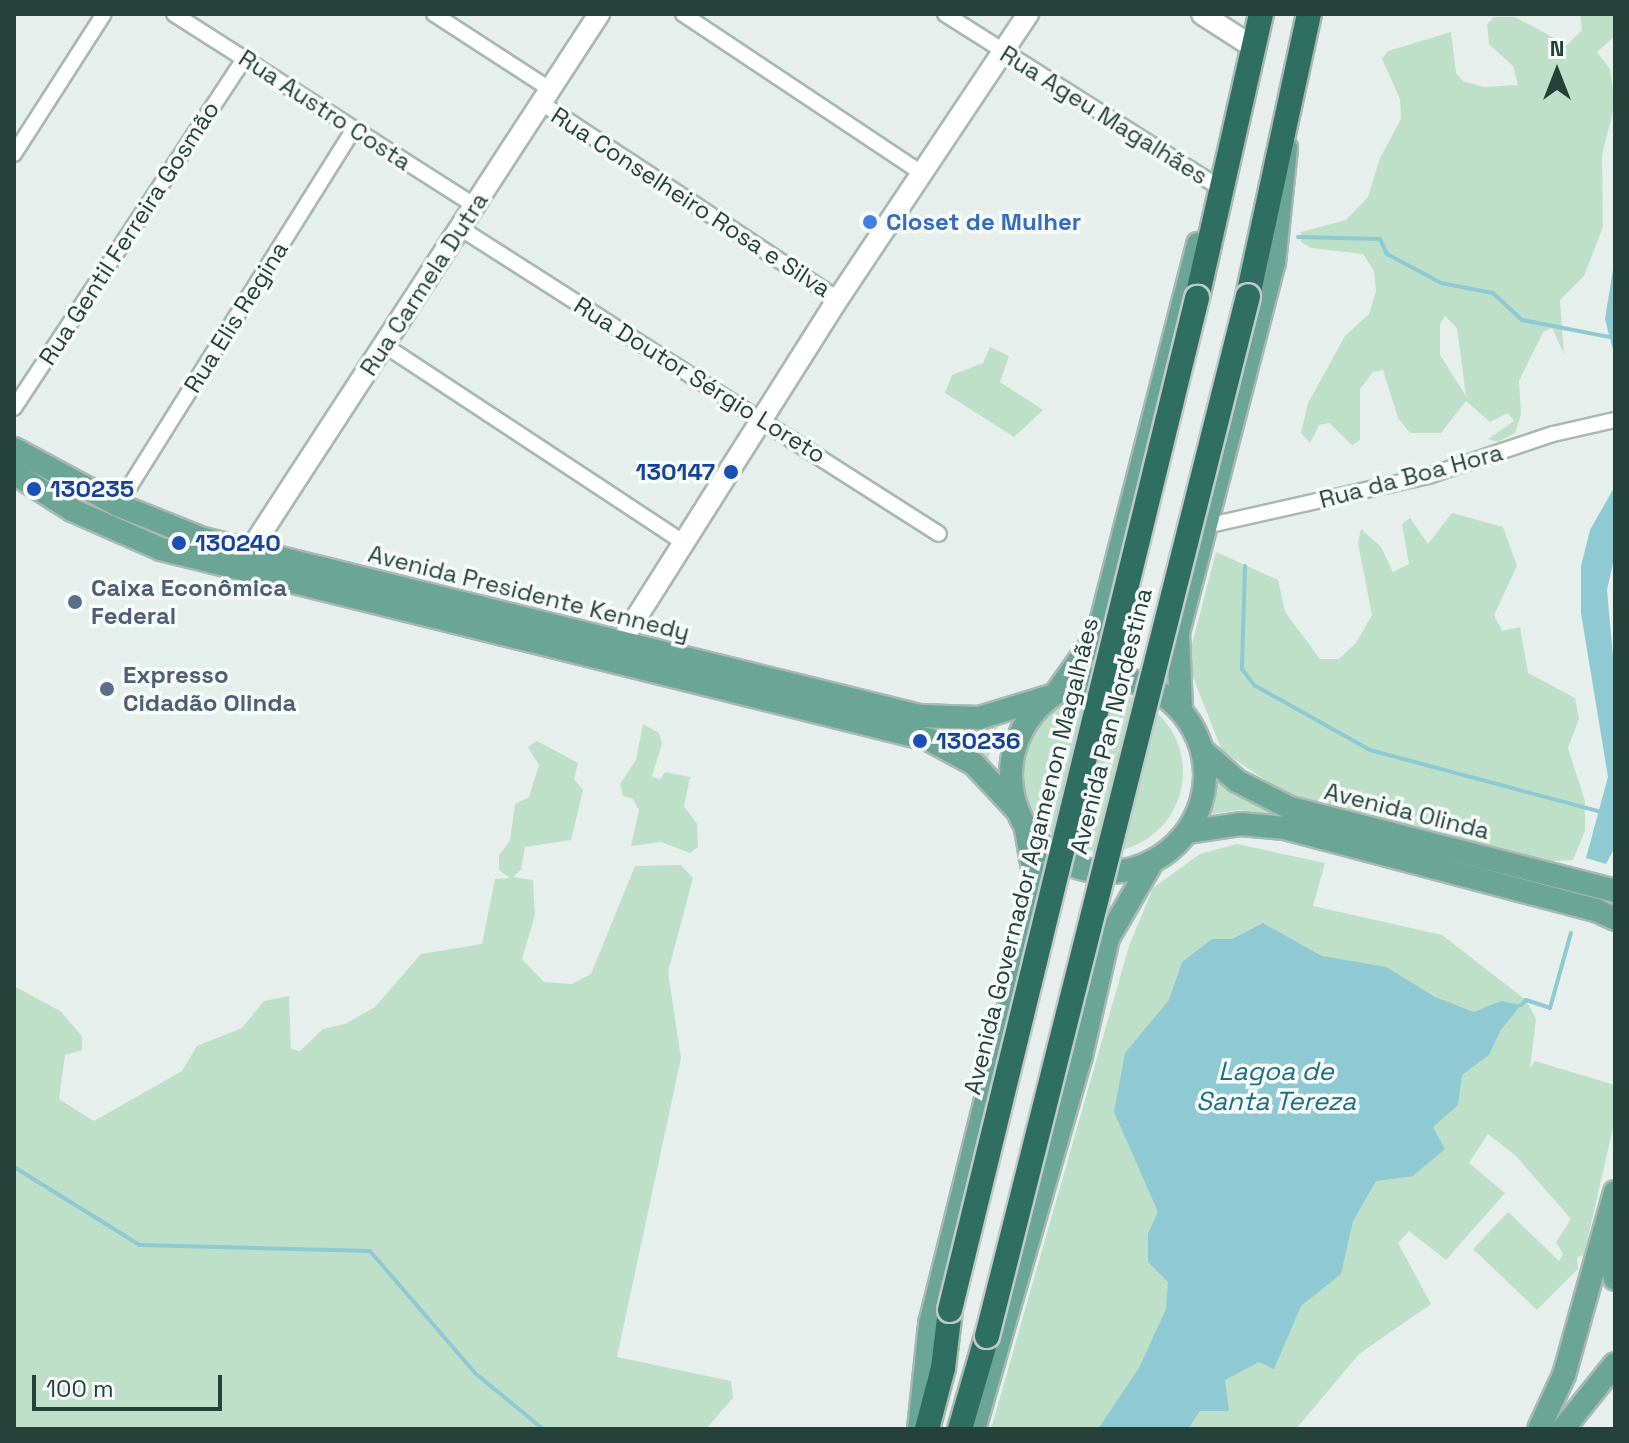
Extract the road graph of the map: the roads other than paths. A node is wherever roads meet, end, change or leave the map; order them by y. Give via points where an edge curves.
1 (104, 14) edge
2 (174, 14) edge
3 (434, 14) edge
4 (599, 14) edge
5 (683, 14) edge
6 (945, 14) edge
7 (1028, 14) edge
8 (1202, 14) edge
9 (1261, 14) edge
10 (1309, 14) edge
11 (1253, 47) junction
12 (1002, 52) junction
13 (245, 58) junction
14 (547, 97) junction
15 (1286, 119) junction
16 (354, 129) junction
17 (14, 154) edge
18 (923, 174) junction
19 (1220, 182) junction
20 (475, 206) junction
21 (460, 228) junction
22 (1197, 298) joint
23 (838, 299) junction
24 (384, 345) junction
25 (14, 408) edge
26 (1615, 420) edge
27 (764, 421) junction
28 (14, 449) edge
29 (14, 473) edge
30 (118, 505) junction
31 (1206, 526) junction
32 (939, 534) dead end
33 (684, 543) junction
34 (249, 552) junction
35 (621, 642) junction
36 (1053, 694) junction
37 (1181, 710) junction
38 (1202, 750) junction
39 (1016, 809) junction
40 (1026, 829) junction
41 (1187, 832) junction
42 (1152, 862) junction
43 (1589, 894) edge
44 (1615, 919) edge
45 (1615, 1192) edge
46 (1609, 1226) edge
47 (1615, 1279) edge
48 (1615, 1364) edge
49 (919, 1429) edge
50 (927, 1429) edge
51 (960, 1429) edge
52 (974, 1429) edge
53 (1539, 1429) edge
54 (1563, 1429) edge

1 - 17 street
2 - 13 street, Rua Austro Costa
3 - 14 street, Rua Conselheiro Rosa e Silva
4 - 14 street, Rua Carmela Dutra
5 - 18 street
6 - 12 street, Rua Ageu Magalhães
7 - 12 street
8 - 11 street
9 - 11 highway, Avenida Pan Nordestina
10 - 15 highway, Avenida Pan Nordestina
11 - 19 highway, Avenida Pan Nordestina
12 - 18 street
12 - 19 street, Rua Ageu Magalhães
13 - 16 street, Rua Austro Costa
13 - 25 street, Rua Gentil Ferreira Gosmão
14 - 20 street, Rua Carmela Dutra
14 - 23 street, Rua Conselheiro Rosa e Silva
15 - 31 main road, Avenida Pan Nordestina via 1286,179 1274,263
15 - 51 highway, Avenida Pan Nordestina, bridge via 1248,296
16 - 20 street, Rua Austro Costa
16 - 30 street, Rua Elis Regina
18 - 23 street
19 - 22 highway, Avenida Pan Nordestina
19 - 36 main road, Avenida Pan Nordestina via 1103,619 1092,646
20 - 21 street, Rua Carmela Dutra
21 - 24 street, Rua Carmela Dutra
21 - 27 street, Rua Doutor Sérgio Loreto
22 - 50 highway, Avenida Governador Agamenon Magalhães, bridge via 950,1310 943,1368
23 - 27 street
24 - 33 street
24 - 34 street, Rua Carmela Dutra
26 - 31 street, Rua da Boa Hora via 1553,434 1428,476
27 - 32 street, Rua Doutor Sérgio Loreto
27 - 33 street
28 - 30 main road, Avenida Presidente Kennedy
29 - 39 main road, Avenida Presidente Kennedy via 72,510 161,549 930,740 974,764
30 - 34 main road, Avenida Presidente Kennedy
31 - 37 main road, Avenida Pan Nordestina via 1178,633
33 - 35 street
34 - 35 main road, Avenida Presidente Kennedy
35 - 36 main road, Avenida Presidente Kennedy via 920,716 979,718
36 - 37 main road via 1094,678 1133,681
36 - 39 main road via 1027,720 1014,748 1010,779
37 - 38 main road
38 - 41 main road via 1205,784
38 - 43 main road, Avenida Olinda via 1237,781 1290,808
39 - 40 main road
40 - 42 main road via 1055,857 1093,871
40 - 49 main road, Avenida Governador Agamenon Magalhães via 1034,874 1030,923 930,1324
41 - 42 main road
41 - 43 main road via 1241,824 1285,828
42 - 52 main road via 1131,890 1108,938 1081,1056
43 - 44 main road
45 - 46 main road
46 - 47 main road
46 - 53 main road via 1564,1375
48 - 54 main road

